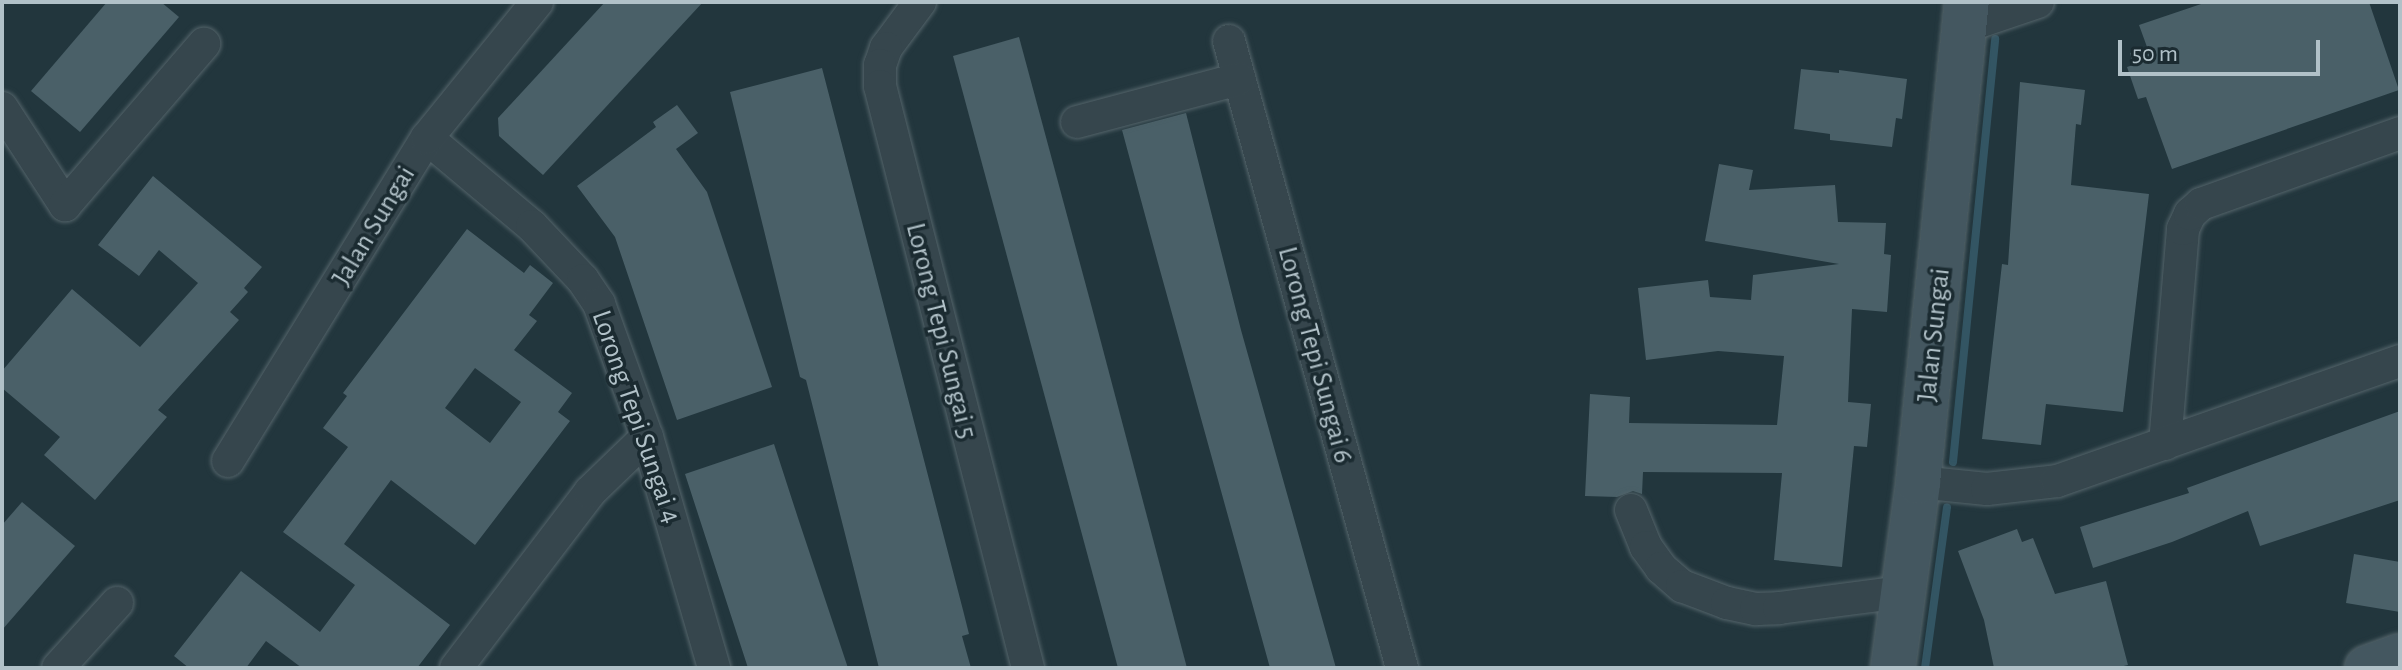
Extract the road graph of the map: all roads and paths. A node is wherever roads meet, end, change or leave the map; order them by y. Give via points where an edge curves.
1 (920, 2) edge
2 (2038, 2) edge
3 (520, 8) edge
4 (1966, 14) edge
5 (1229, 41) dead end
6 (204, 44) dead end
7 (1239, 79) junction
8 (2, 108) edge
9 (1077, 122) dead end
10 (2399, 137) edge
11 (427, 138) junction
12 (2400, 361) edge
13 (647, 437) junction
14 (2165, 444) junction
15 (228, 461) dead end
16 (1918, 482) junction
17 (1631, 510) dead end
18 (1903, 592) junction
19 (117, 603) dead end
20 (58, 668) edge
21 (456, 668) edge
22 (714, 668) edge
23 (1028, 668) edge
24 (1402, 668) edge
25 (1893, 668) edge

1 - 23 street, Lorong Tepi Sungai 5 via 886,48 880,86
2 - 4 street
3 - 11 street, Jalan Sungai
4 - 16 street, Jalan Sungai
5 - 7 street, Lorong Tepi Sungai 6
6 - 8 street via 65,205
7 - 9 street
7 - 24 street, Lorong Tepi Sungai 6
10 - 14 street via 2201,204 2190,214 2183,229
11 - 13 street, Lorong Tepi Sungai 4 via 532,226 583,280 599,304
11 - 15 street, Jalan Sungai
12 - 14 street
13 - 21 street via 590,492
13 - 22 street, Lorong Tepi Sungai 4
14 - 16 street via 2057,481 1987,489
16 - 18 street, Jalan Sungai
17 - 18 street via 1661,568 1682,586 1727,603 1779,608
18 - 25 street, Jalan Sungai
19 - 20 street

